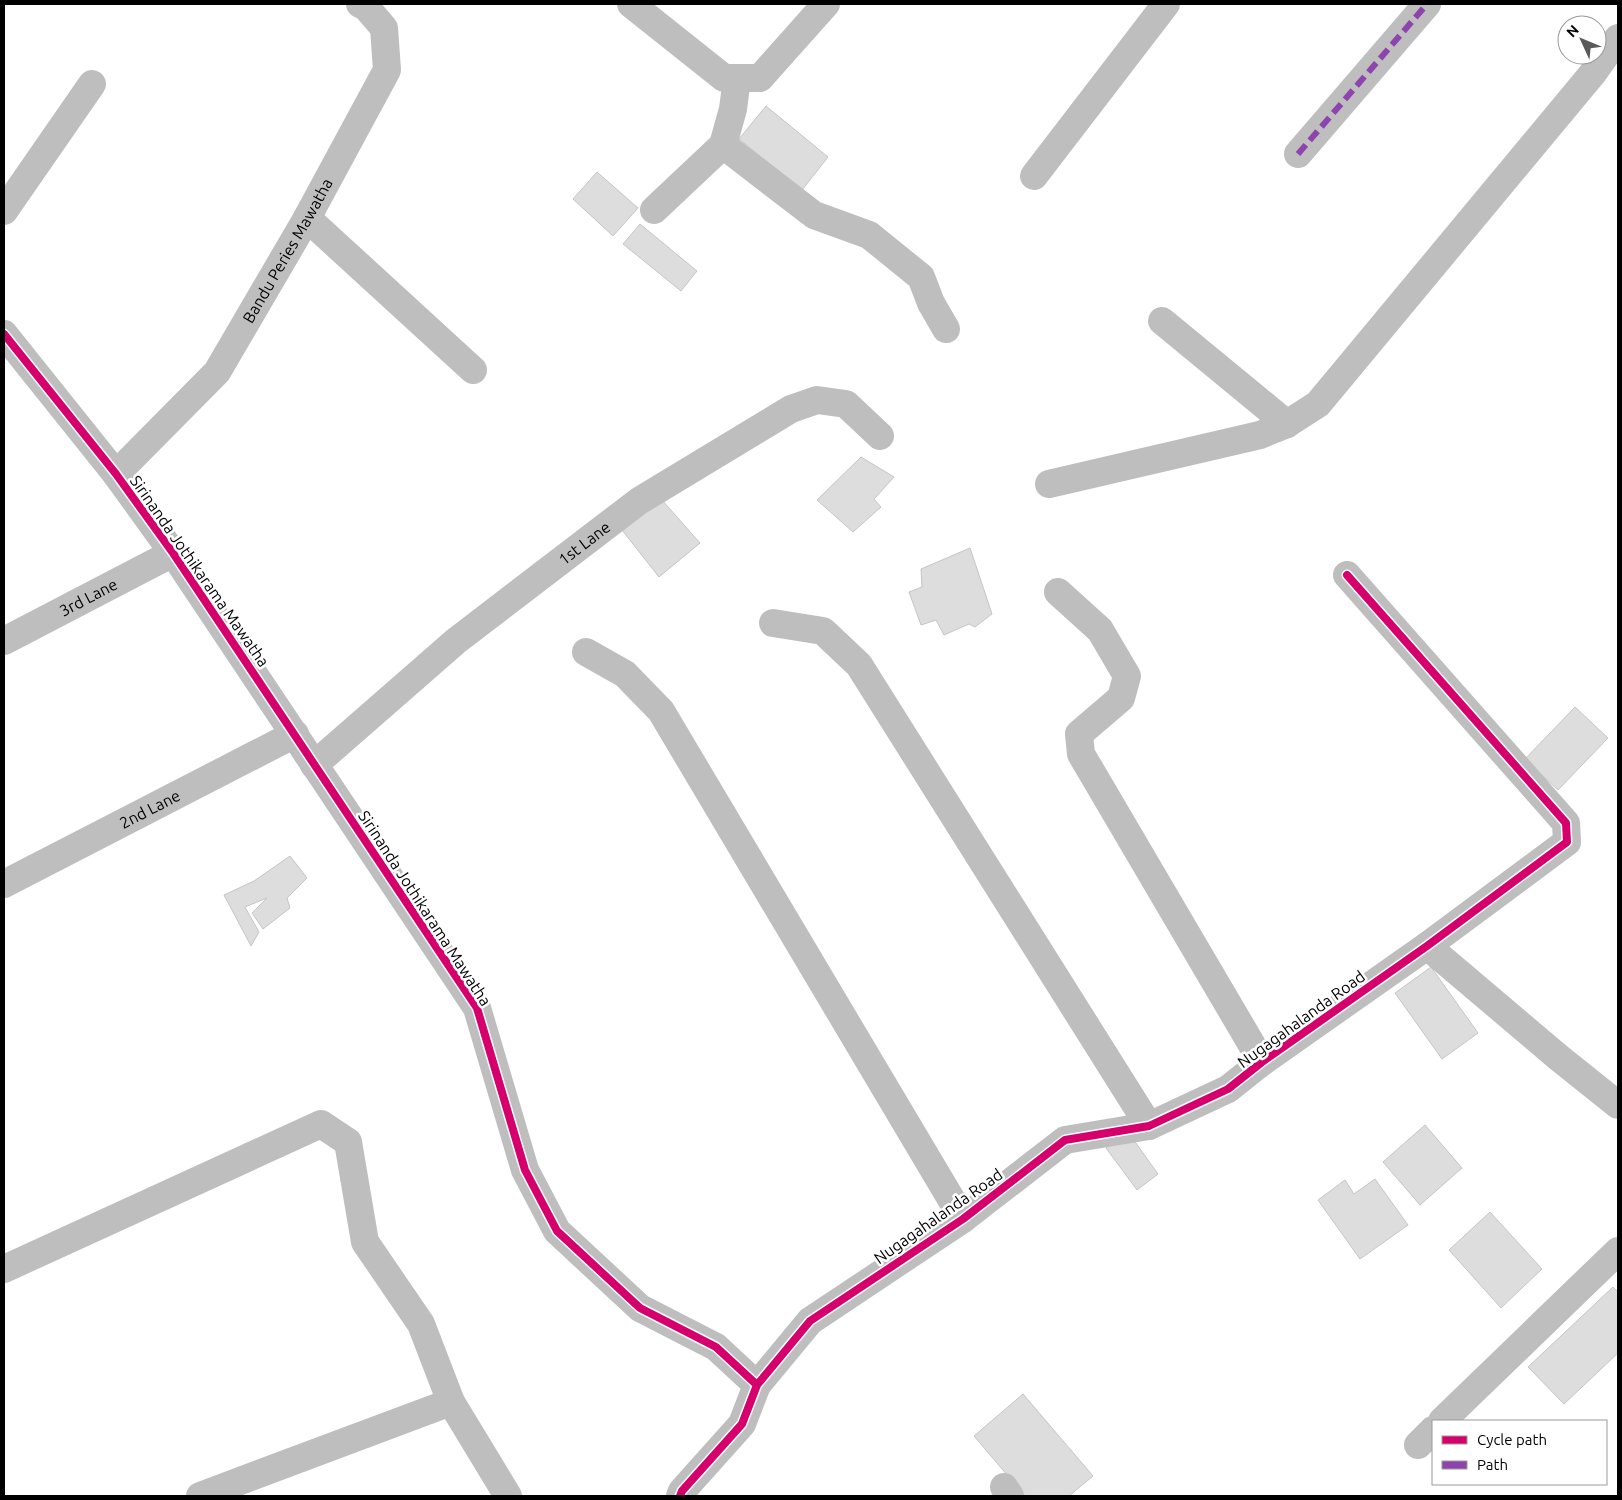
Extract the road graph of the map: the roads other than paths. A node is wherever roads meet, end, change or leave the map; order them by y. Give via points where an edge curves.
1 (360, 4) edge
2 (631, 4) edge
3 (826, 4) edge
4 (1166, 4) edge
5 (1427, 4) edge
6 (1618, 38) edge
7 (737, 78) junction
8 (92, 84) dead end
9 (723, 146) junction
10 (1298, 154) dead end
11 (1034, 176) dead end
12 (654, 210) dead end
13 (4, 211) edge
14 (307, 218) junction
15 (1162, 321) dead end
16 (946, 329) dead end
17 (4, 334) edge
18 (473, 370) dead end
19 (1287, 424) junction
20 (880, 436) dead end
21 (116, 474) junction
22 (1049, 484) dead end
23 (173, 553) junction
24 (1347, 576) dead end
25 (1058, 592) dead end
26 (773, 623) dead end
27 (4, 641) edge
28 (586, 652) dead end
29 (296, 734) junction
30 (314, 765) junction
31 (4, 884) edge
32 (1427, 946) junction
33 (1262, 1062) junction
34 (1618, 1105) edge
35 (1148, 1126) junction
36 (963, 1219) junction
37 (1618, 1251) edge
38 (4, 1269) edge
39 (756, 1386) junction
40 (451, 1402) junction
41 (1443, 1420) edge
42 (200, 1496) edge
43 (508, 1496) edge
44 (680, 1496) edge

1 - 14 street, Bandu Peries Mawatha via 384,28 387,70
2 - 7 street via 724,78
3 - 7 street via 760,78
4 - 11 street
5 - 10 street
6 - 19 street via 1593,73 1318,404
7 - 9 street
8 - 13 street
9 - 12 street
9 - 16 street via 814,216 869,235 921,277
14 - 18 street
14 - 21 street, Bandu Peries Mawatha via 217,372
15 - 19 street
17 - 21 street, Sirinanda Jothikarama Mawatha
19 - 22 street via 1260,435
20 - 30 street, 1st Lane via 846,404 817,400 791,409 639,500 456,641
21 - 23 street, Sirinanda Jothikarama Mawatha
23 - 27 street, 3rd Lane
23 - 29 street, Sirinanda Jothikarama Mawatha
24 - 32 street, Nugagahalanda Road via 1566,823 1566,842
25 - 33 street via 1100,630 1127,676 1121,698 1079,734 1081,754
26 - 35 street via 823,631 859,665
28 - 36 street via 626,674 661,711
29 - 30 street, Sirinanda Jothikarama Mawatha
29 - 31 street, 2nd Lane
30 - 39 street, Sirinanda Jothikarama Mawatha via 477,1008 525,1170 557,1231 640,1308 716,1347
32 - 33 street, Nugagahalanda Road
32 - 34 street
33 - 35 street, Nugagahalanda Road via 1228,1089
35 - 36 street, Nugagahalanda Road via 1065,1140
36 - 39 street, Nugagahalanda Road via 810,1321
37 - 41 street
38 - 40 street via 321,1124 348,1142 365,1242 420,1324
39 - 44 street via 742,1424
40 - 42 street
40 - 43 street

